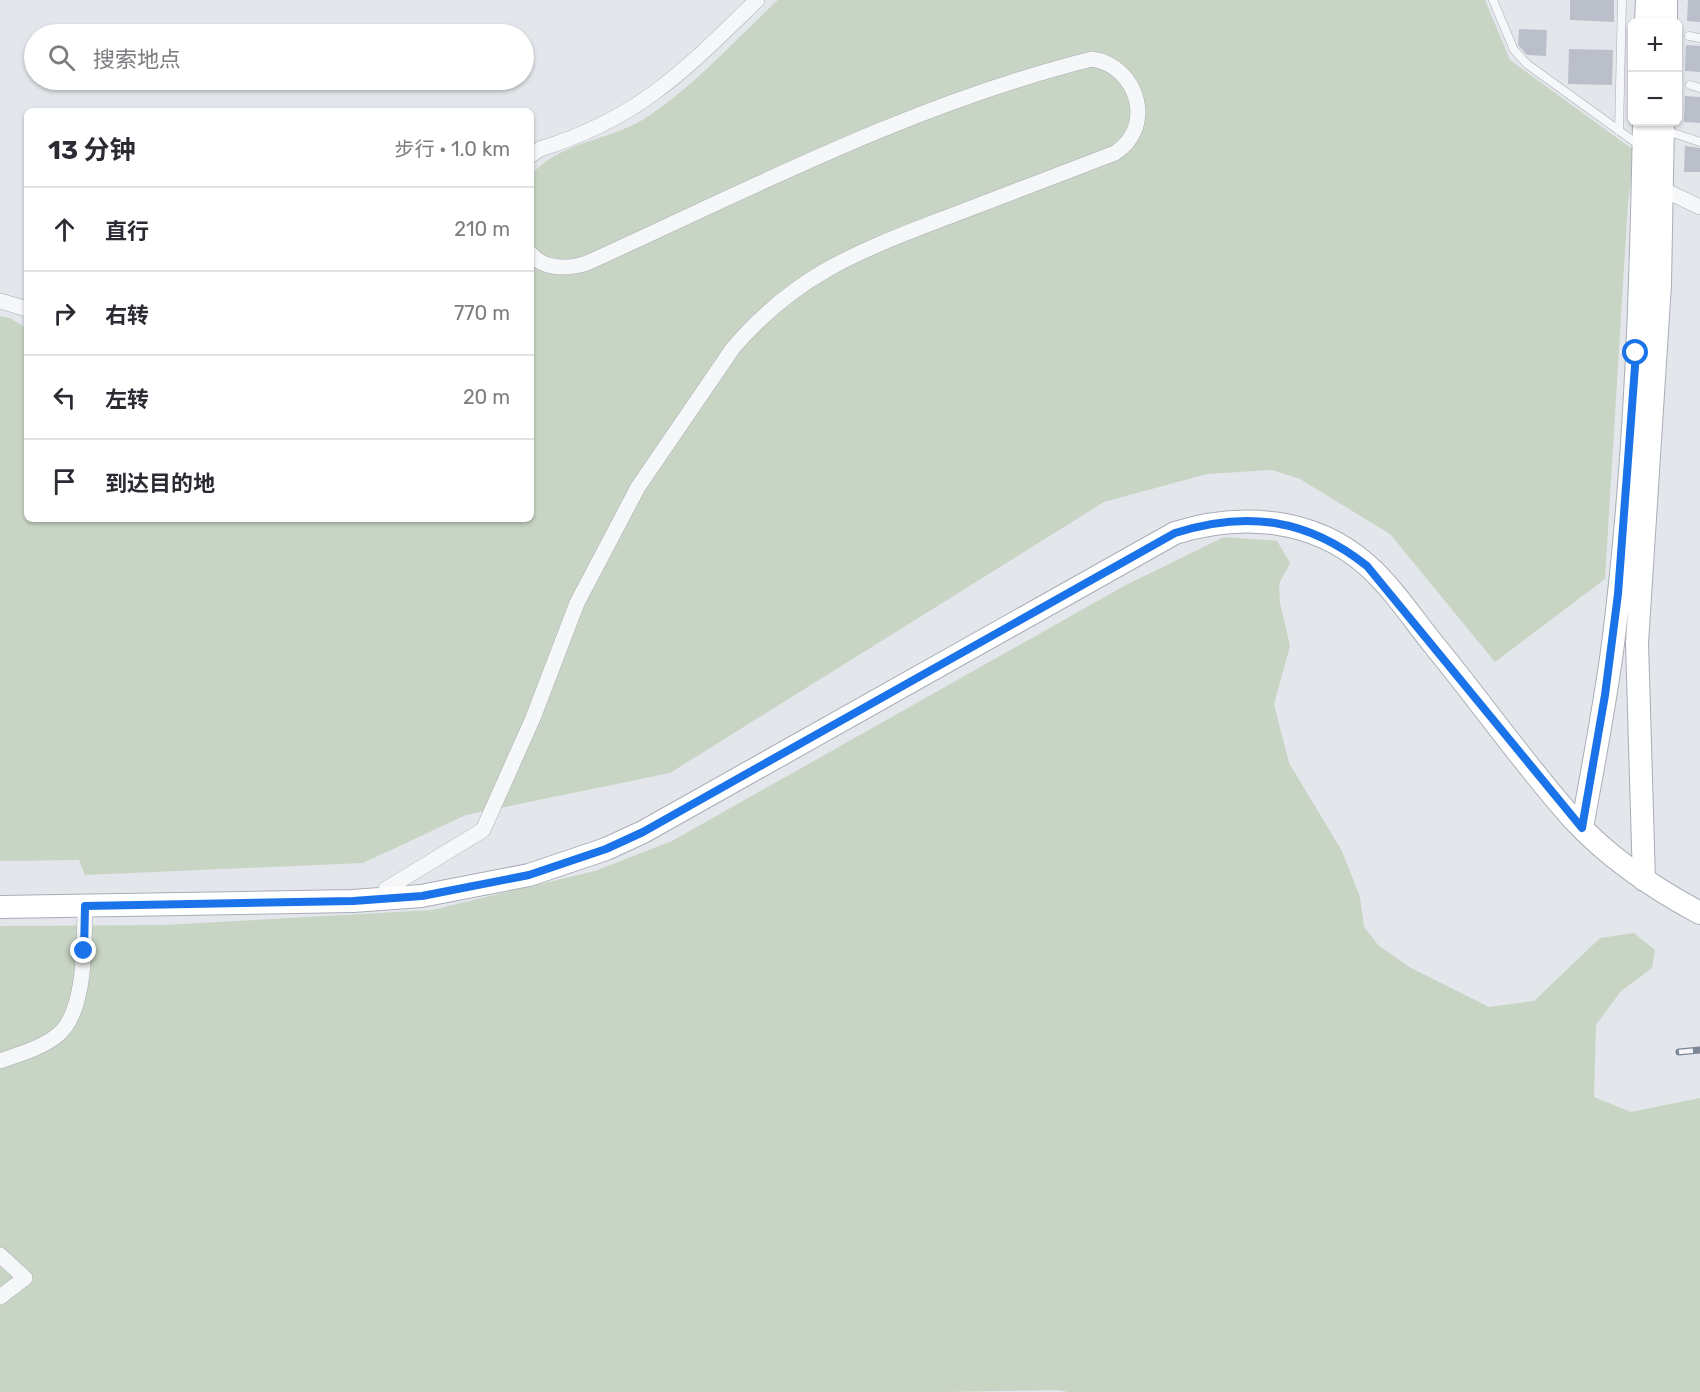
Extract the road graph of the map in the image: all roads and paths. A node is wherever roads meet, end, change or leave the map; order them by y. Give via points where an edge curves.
1 (757, 0) edge
2 (1493, 0) edge
3 (1622, 0) edge
4 (1647, 0) edge
5 (1666, 0) edge
6 (1647, 18) edge
7 (1666, 18) edge
8 (1689, 36) dead end
9 (1700, 38) edge
10 (1690, 85) dead end
11 (1700, 88) edge
12 (1656, 126) edge
13 (1657, 126) edge
14 (1662, 126) edge
15 (1619, 131) junction
16 (1700, 142) edge
17 (1644, 149) junction
18 (534, 153) edge
19 (1662, 189) junction
20 (1700, 207) edge
21 (534, 258) edge
22 (0, 301) edge
23 (24, 308) edge
24 (1583, 821) junction
25 (1643, 873) junction
26 (386, 888) junction
27 (0, 896) edge
28 (1700, 901) edge
29 (85, 906) junction
30 (0, 907) edge
31 (1700, 913) edge
32 (0, 1061) edge
33 (0, 1255) edge
34 (0, 1297) edge

1 - 18 street via 684,71 648,99 607,123
2 - 15 lane via 1514,50 1527,64
3 - 15 lane
4 - 6 main road
5 - 7 main road
8 - 9 lane
10 - 11 lane
12 - 17 main road
13 - 19 main road
14 - 16 lane
15 - 17 lane
17 - 24 main road via 1641,284 1624,536 1605,695
19 - 20 street
19 - 25 main road via 1660,284 1637,643
21 - 26 street via 552,266 587,263 851,142 1031,74 1101,60 1124,74 1137,97 1134,133 1124,148 849,256 802,283 749,330 638,487 577,603 533,718 483,830
22 - 23 street
24 - 25 main road
24 - 26 main road via 1375,557 1312,520 1282,512 1241,509 1171,523 638,822 526,864 453,880
24 - 29 main road via 1367,566 1317,534 1280,523 1241,520 1175,533 643,832 568,863 489,885 387,900
25 - 28 main road
25 - 31 main road
26 - 27 main road
29 - 30 main road
29 - 32 street via 83,974 75,1008 58,1036
33 - 34 street via 24,1278

